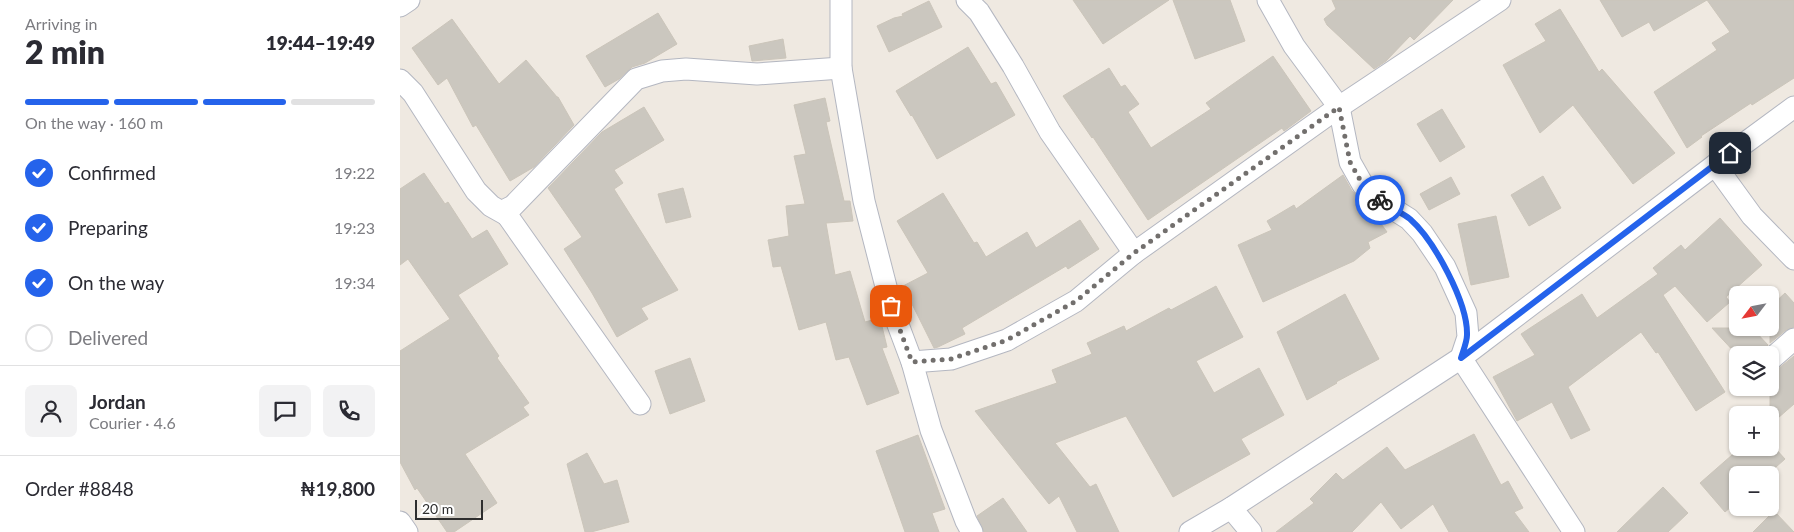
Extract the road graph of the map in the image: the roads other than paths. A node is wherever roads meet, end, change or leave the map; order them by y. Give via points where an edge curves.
1 (408, 0) edge
2 (841, 0) edge
3 (967, 0) edge
4 (1268, 0) edge
5 (1500, 0) edge
6 (400, 6) edge
7 (841, 68) junction
8 (400, 80) edge
9 (1339, 107) junction
10 (1794, 107) edge
11 (1715, 165) junction
12 (507, 215) junction
13 (1134, 253) junction
14 (1794, 259) edge
15 (1794, 340) edge
16 (1779, 352) edge
17 (1461, 358) junction
18 (912, 362) junction
19 (640, 404) dead end
20 (1231, 508) junction
21 (400, 522) edge
22 (407, 532) edge
23 (972, 532) edge
24 (1190, 532) edge
25 (1251, 532) edge
26 (1574, 532) edge

1 - 6 street
2 - 7 street
3 - 13 street via 984,20 1013,66 1050,132
4 - 9 street via 1294,46
5 - 9 street
7 - 12 street via 757,74 686,69 662,71 636,79 507,209
7 - 18 street via 864,200 891,306
8 - 12 street via 413,93 476,191 491,206
9 - 13 street
9 - 17 street via 1350,162 1363,185 1409,219 1445,268 1466,313 1468,337
10 - 11 street
11 - 14 street via 1752,216
11 - 17 street
12 - 19 street
13 - 18 street via 1076,301 1007,340 951,359
15 - 16 street
17 - 20 street
17 - 26 street
18 - 23 street via 932,430
20 - 24 street
20 - 25 street
21 - 22 street

